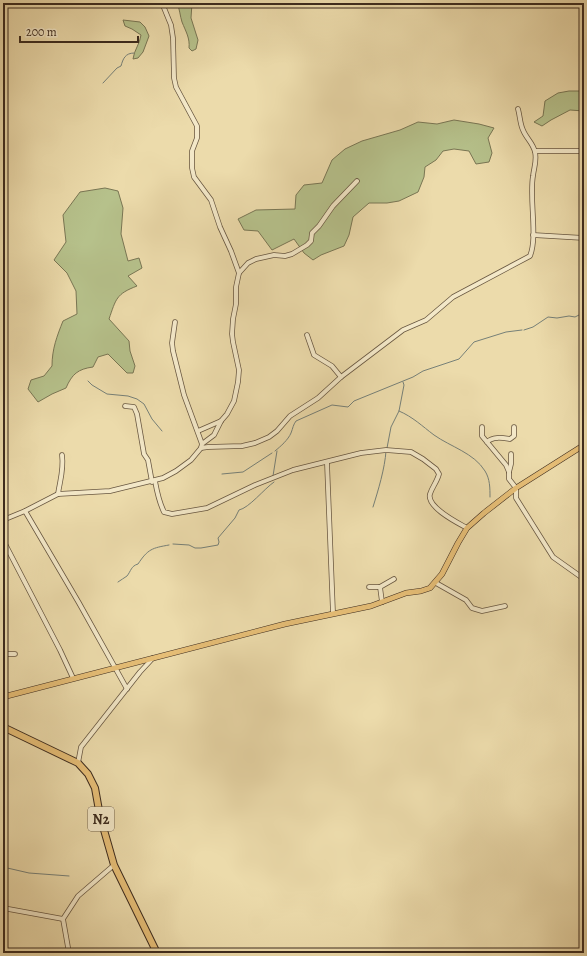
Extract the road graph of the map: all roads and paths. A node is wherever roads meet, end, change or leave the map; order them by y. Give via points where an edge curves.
1 (162, 3) edge
2 (518, 109) dead end
3 (535, 151) junction
4 (584, 151) edge
5 (357, 181) dead end
6 (533, 235) junction
7 (584, 238) edge
8 (239, 273) junction
9 (175, 322) dead end
10 (307, 335) dead end
11 (341, 377) junction
12 (125, 406) dead end
13 (221, 421) junction
14 (482, 427) dead end
15 (514, 427) dead end
16 (198, 432) junction
17 (487, 442) junction
18 (584, 445) edge
19 (201, 446) junction
20 (511, 454) dead end
21 (62, 455) dead end
22 (327, 463) junction
23 (509, 472) junction
24 (154, 481) junction
25 (516, 488) junction
26 (58, 494) junction
27 (25, 511) junction
28 (3, 520) edge
29 (468, 528) junction
30 (3, 540) edge
31 (394, 579) dead end
32 (584, 579) edge
33 (436, 583) junction
34 (369, 587) dead end
35 (380, 587) junction
36 (382, 602) junction
37 (505, 606) dead end
38 (333, 614) junction
39 (3, 654) edge
40 (15, 654) dead end
41 (153, 658) junction
42 (115, 667) junction
43 (73, 678) junction
44 (127, 689) junction
45 (3, 697) edge
46 (3, 727) edge
47 (78, 764) junction
48 (114, 865) junction
49 (3, 908) edge
50 (62, 919) junction
51 (69, 953) edge
52 (157, 953) edge

1 - 8 street via 171,25 176,87 197,126 197,138 192,151 194,177 211,200
2 - 3 street via 523,130
3 - 4 street
3 - 6 street
5 - 8 street via 312,233 307,246 285,256 256,259
6 - 7 street
6 - 11 street via 532,252 527,259 453,297 426,320 403,330
8 - 13 street via 232,334 239,370 238,382 234,401
9 - 16 street via 173,351 184,395
10 - 11 street via 314,355 332,366
11 - 19 street via 318,398 290,416 269,437 242,446
12 - 24 street via 134,407 137,414 144,454
13 - 16 street
13 - 19 street via 214,435
14 - 17 street via 482,436
15 - 17 street via 514,436 510,439 490,439
16 - 19 street
17 - 23 street
18 - 25 main road
19 - 24 street via 192,460
20 - 23 street
21 - 26 street via 62,478
22 - 24 street via 283,474 207,508 172,514 164,512 161,507
22 - 29 street via 376,451 411,452 423,459 438,474 438,480 430,494 434,507
22 - 38 street
23 - 25 street
24 - 26 street via 110,491
25 - 29 main road
25 - 32 street via 516,498 553,557
26 - 27 street
27 - 28 street
27 - 42 street
29 - 33 main road
30 - 43 street
31 - 35 street
33 - 36 main road via 430,588
33 - 37 street via 466,600 472,608 482,611
34 - 35 street
35 - 36 street
36 - 38 main road
38 - 41 main road
39 - 40 street
41 - 42 main road
41 - 44 street
42 - 43 main road
42 - 44 street
43 - 45 main road
44 - 47 street via 82,747
46 - 47 highway, N2
47 - 48 highway, N2 via 93,782
48 - 50 street via 78,896
48 - 52 highway, N2
49 - 50 street
50 - 51 street

